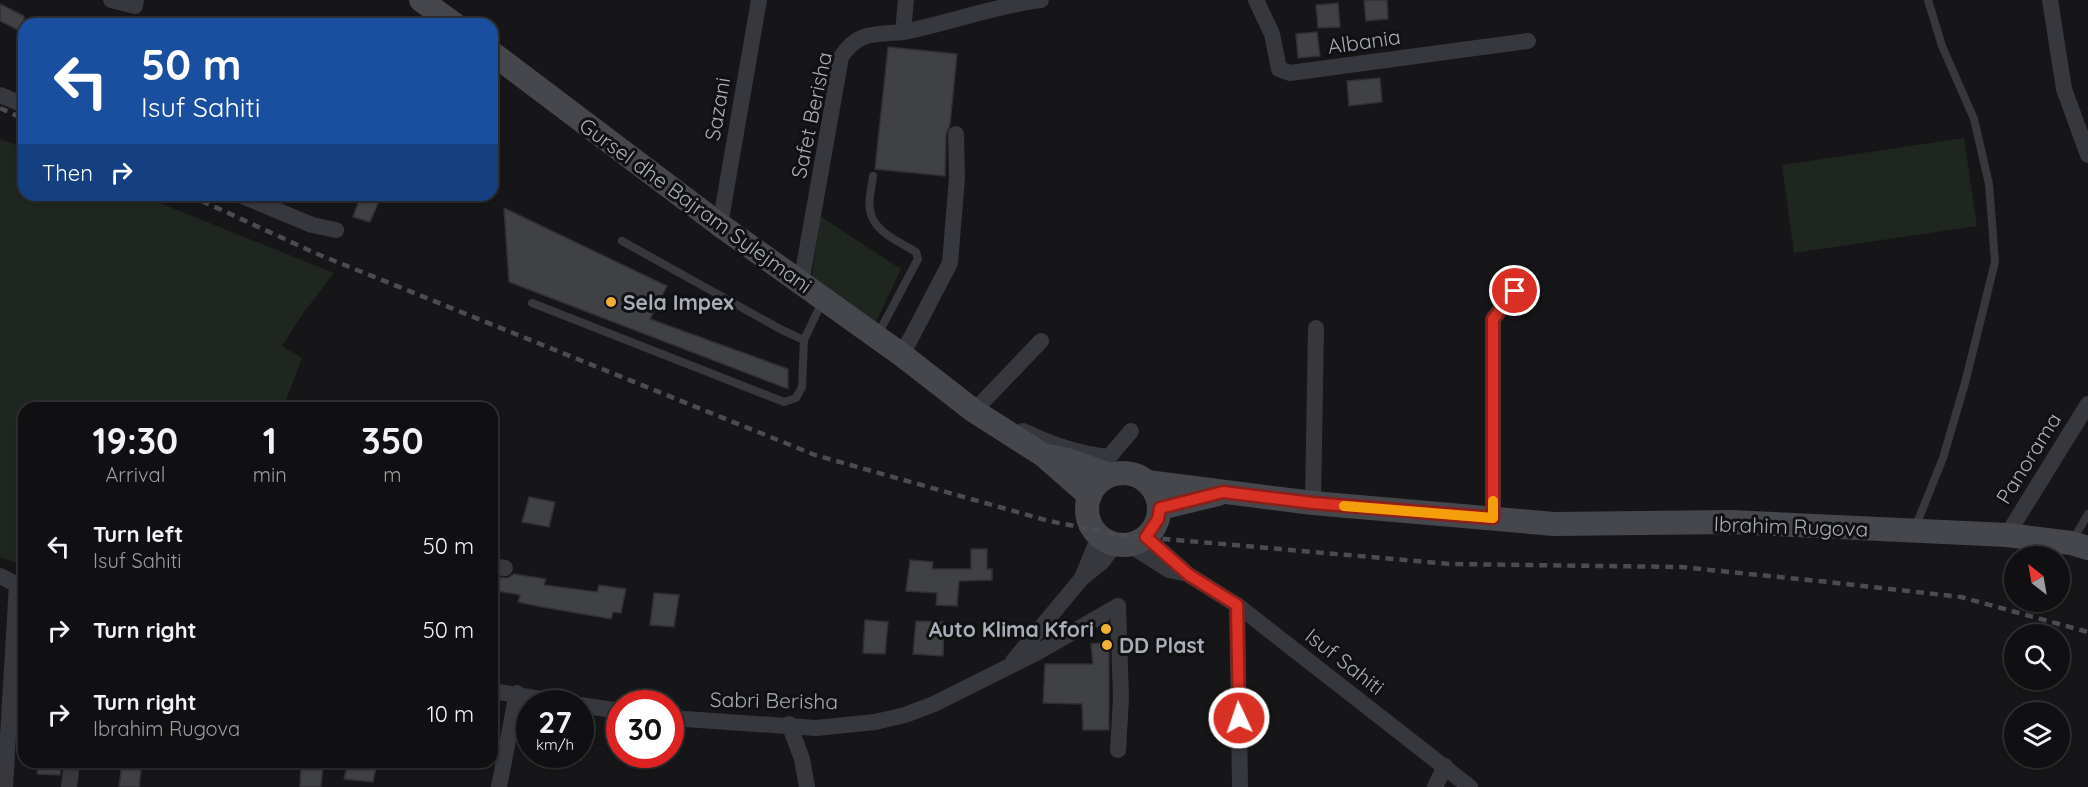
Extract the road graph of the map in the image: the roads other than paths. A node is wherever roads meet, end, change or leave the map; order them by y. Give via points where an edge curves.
1 (111, 0) edge
2 (136, 0) edge
3 (421, 0) edge
4 (759, 0) edge
5 (906, 0) edge
6 (1041, 0) edge
7 (1256, 0) edge
8 (1928, 0) edge
9 (2050, 0) edge
10 (446, 18) edge
11 (903, 32) junction
12 (1528, 41) dead end
13 (498, 58) edge
14 (0, 95) edge
15 (18, 102) edge
16 (956, 134) dead end
17 (2088, 155) edge
18 (873, 176) dead end
19 (254, 201) edge
20 (720, 225) junction
21 (336, 230) dead end
22 (622, 241) dead end
23 (1526, 278) dead end
24 (801, 283) junction
25 (824, 299) junction
26 (532, 303) dead end
27 (1316, 328) dead end
28 (876, 336) junction
29 (804, 340) junction
30 (1041, 341) dead end
31 (902, 355) junction
32 (2088, 404) edge
33 (976, 409) junction
34 (1131, 431) dead end
35 (1043, 455) junction
36 (1110, 466) junction
37 (1148, 482) junction
38 (1223, 492) junction
39 (1090, 496) junction
40 (1313, 503) junction
41 (1160, 508) junction
42 (2088, 514) edge
43 (1493, 518) junction
44 (1914, 531) junction
45 (2007, 535) junction
46 (1122, 540) junction
47 (2079, 546) edge
48 (0, 576) edge
49 (18, 585) edge
50 (1237, 605) junction
51 (18, 613) edge
52 (1009, 666) junction
53 (498, 691) edge
54 (516, 693) edge
55 (516, 698) edge
56 (684, 719) edge
57 (789, 724) junction
58 (1118, 750) dead end
59 (1445, 766) junction
60 (71, 768) edge
61 (5, 787) edge
62 (69, 787) edge
63 (499, 787) edge
64 (807, 787) edge
65 (1240, 787) edge
66 (1435, 787) edge
67 (1470, 787) edge

1 - 2 street via 135,6
3 - 10 street
4 - 20 street, Sazani
5 - 11 street
6 - 11 street, Safet Berisha
7 - 12 street, Albania via 1272,34 1279,69 1290,73
8 - 44 lane via 1942,46 1974,119 1989,184 1995,262 1949,437
9 - 17 street via 2064,89
11 - 24 street, Safet Berisha via 861,36 841,57
13 - 20 street, Gursel dhe Bajram Sylejmani
14 - 15 street
16 - 31 street via 950,263
18 - 28 lane via 870,211 877,224 901,245 916,252 918,259
19 - 21 street via 312,225
20 - 24 street, Gursel dhe Bajram Sylejmani
22 - 29 lane
23 - 43 street via 1493,319
24 - 25 street, Gursel dhe Bajram Sylejmani
25 - 28 street, Gursel dhe Bajram Sylejmani
25 - 29 lane
26 - 29 lane via 784,402 796,398 802,387
27 - 40 street
28 - 31 street, Gursel dhe Bajram Sylejmani
30 - 33 street
31 - 33 street, Gursel dhe Bajram Sylejmani
32 - 45 street, Panorama
33 - 35 street, Gursel dhe Bajram Sylejmani
33 - 36 street via 1045,442 1093,455
34 - 36 street
35 - 36 street, Gursel dhe Bajram Sylejmani
35 - 39 street, Gursel dhe Bajram Sylejmani
36 - 37 street
36 - 39 street
37 - 38 street, Ibrahim Rugova
37 - 41 street
38 - 40 street, Ibrahim Rugova
38 - 41 street, Ibrahim Rugova
39 - 46 street via 1088,518
40 - 43 street, Ibrahim Rugova
41 - 46 street via 1158,519
42 - 47 lane
43 - 44 street, Ibrahim Rugova via 1554,524 1730,522
44 - 45 street, Ibrahim Rugova
45 - 47 street, Ibrahim Rugova
46 - 50 street, Isuf Sahiti
46 - 52 street, Sabri Berisha via 1082,579
48 - 49 street
50 - 59 street, Isuf Sahiti
50 - 65 street
51 - 61 street
52 - 57 street, Sabri Berisha via 905,715 816,728
52 - 58 street, Sabri Berisha via 1118,606
53 - 54 street
55 - 63 street
56 - 57 street, Sabri Berisha
57 - 64 street
59 - 66 street
59 - 67 street, Isuf Sahiti
60 - 62 street

